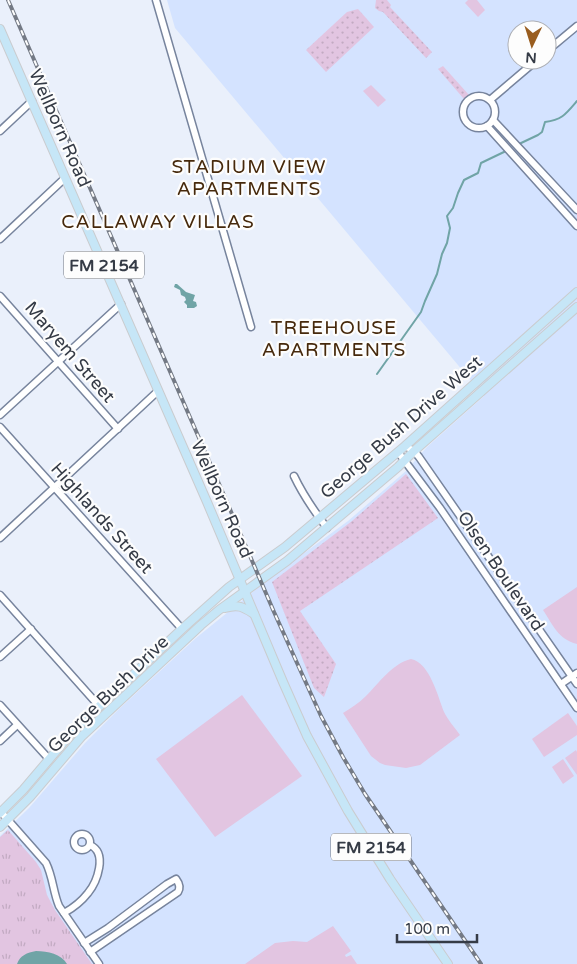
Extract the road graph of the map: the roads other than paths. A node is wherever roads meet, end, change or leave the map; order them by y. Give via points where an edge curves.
1 (156, 0) edge
2 (577, 26) edge
3 (0, 29) edge
4 (557, 43) edge
5 (524, 70) edge
6 (490, 100) junction
7 (32, 101) junction
8 (493, 120) junction
9 (487, 126) junction
10 (0, 131) edge
11 (65, 178) junction
12 (577, 210) edge
13 (574, 218) edge
14 (577, 226) edge
15 (0, 239) edge
16 (577, 292) edge
17 (0, 296) edge
18 (121, 304) junction
19 (577, 307) edge
20 (554, 312) junction
21 (251, 327) dead end
22 (531, 348) junction
23 (58, 362) junction
24 (158, 391) junction
25 (0, 415) edge
26 (0, 427) edge
27 (118, 429) junction
28 (406, 446) junction
29 (414, 451) junction
30 (398, 452) junction
31 (405, 460) junction
32 (294, 476) dead end
33 (54, 488) junction
34 (320, 518) junction
35 (327, 528) junction
36 (0, 538) edge
37 (484, 551) junction
38 (474, 557) junction
39 (240, 579) junction
40 (245, 591) junction
41 (0, 595) edge
42 (219, 610) junction
43 (254, 615) junction
44 (30, 629) junction
45 (182, 629) junction
46 (0, 657) edge
47 (574, 675) edge
48 (561, 684) junction
49 (577, 684) edge
50 (0, 705) edge
51 (99, 706) junction
52 (577, 708) edge
53 (17, 725) junction
54 (0, 741) edge
55 (69, 750) junction
56 (49, 759) junction
57 (1, 812) edge
58 (9, 819) junction
59 (0, 827) edge
60 (90, 845) dead end
61 (64, 913) junction
62 (84, 943) junction
63 (90, 952) junction
64 (98, 964) edge
65 (448, 964) edge

1 - 21 street
2 - 4 street
3 - 7 main road, Wellborn Road / FM 2154
5 - 6 street
6 - 8 street via 495,110
6 - 9 street via 483,96 473,97 463,110 468,123 480,128
7 - 10 street
7 - 11 main road, Wellborn Road / FM 2154
8 - 9 street
8 - 12 street
9 - 13 street
11 - 15 street
11 - 18 main road, Wellborn Road / FM 2154
13 - 14 street
16 - 20 main road, George Bush Drive West
17 - 23 street, Maryem Street
18 - 23 street
18 - 24 main road, Wellborn Road / FM 2154
19 - 22 main road, George Bush Drive West
20 - 22 main road via 556,317 535,336
20 - 28 main road, George Bush Drive West
22 - 29 main road, George Bush Drive West
23 - 25 street
23 - 27 street, Maryem Street
24 - 27 street
24 - 39 main road, Wellborn Road / FM 2154
26 - 33 street, Highlands Street
27 - 33 street
28 - 29 street, Olsen Boulevard
28 - 30 main road, George Bush Drive West
29 - 31 main road, George Bush Drive West
29 - 37 street, Olsen Boulevard
30 - 31 street, Olsen Boulevard
30 - 34 main road, George Bush Drive West
31 - 35 main road, George Bush Drive West
31 - 38 street, Olsen Boulevard
32 - 34 street
33 - 36 street
33 - 45 street, Highlands Street
34 - 35 street
34 - 39 main road, George Bush Drive West
35 - 40 main road, George Bush Drive West
37 - 38 street
37 - 47 street, Olsen Boulevard
38 - 48 street, Olsen Boulevard
39 - 40 main road, Wellborn Road / FM 2154
39 - 45 main road, George Bush Drive
40 - 42 main road, George Bush Drive
40 - 43 main road, Wellborn Road / FM 2154
41 - 44 street
42 - 43 main road via 239,606
42 - 55 main road, George Bush Drive
43 - 65 main road, Wellborn Road / FM 2154 via 327,775 390,879
44 - 46 street
44 - 51 street
45 - 51 main road, George Bush Drive
47 - 48 street
47 - 49 street, Olsen Boulevard
48 - 52 street, Olsen Boulevard
50 - 53 street
51 - 55 main road via 100,711 68,744
51 - 56 main road, George Bush Drive
53 - 54 street
53 - 56 street
55 - 58 main road, George Bush Drive
56 - 57 main road, George Bush Drive
57 - 58 street
58 - 59 main road, George Bush Drive
58 - 61 street via 46,863 56,899
60 - 61 street via 99,856 96,878 84,897
61 - 62 street
62 - 63 street
62 - 63 street via 176,879 178,892
63 - 64 street

